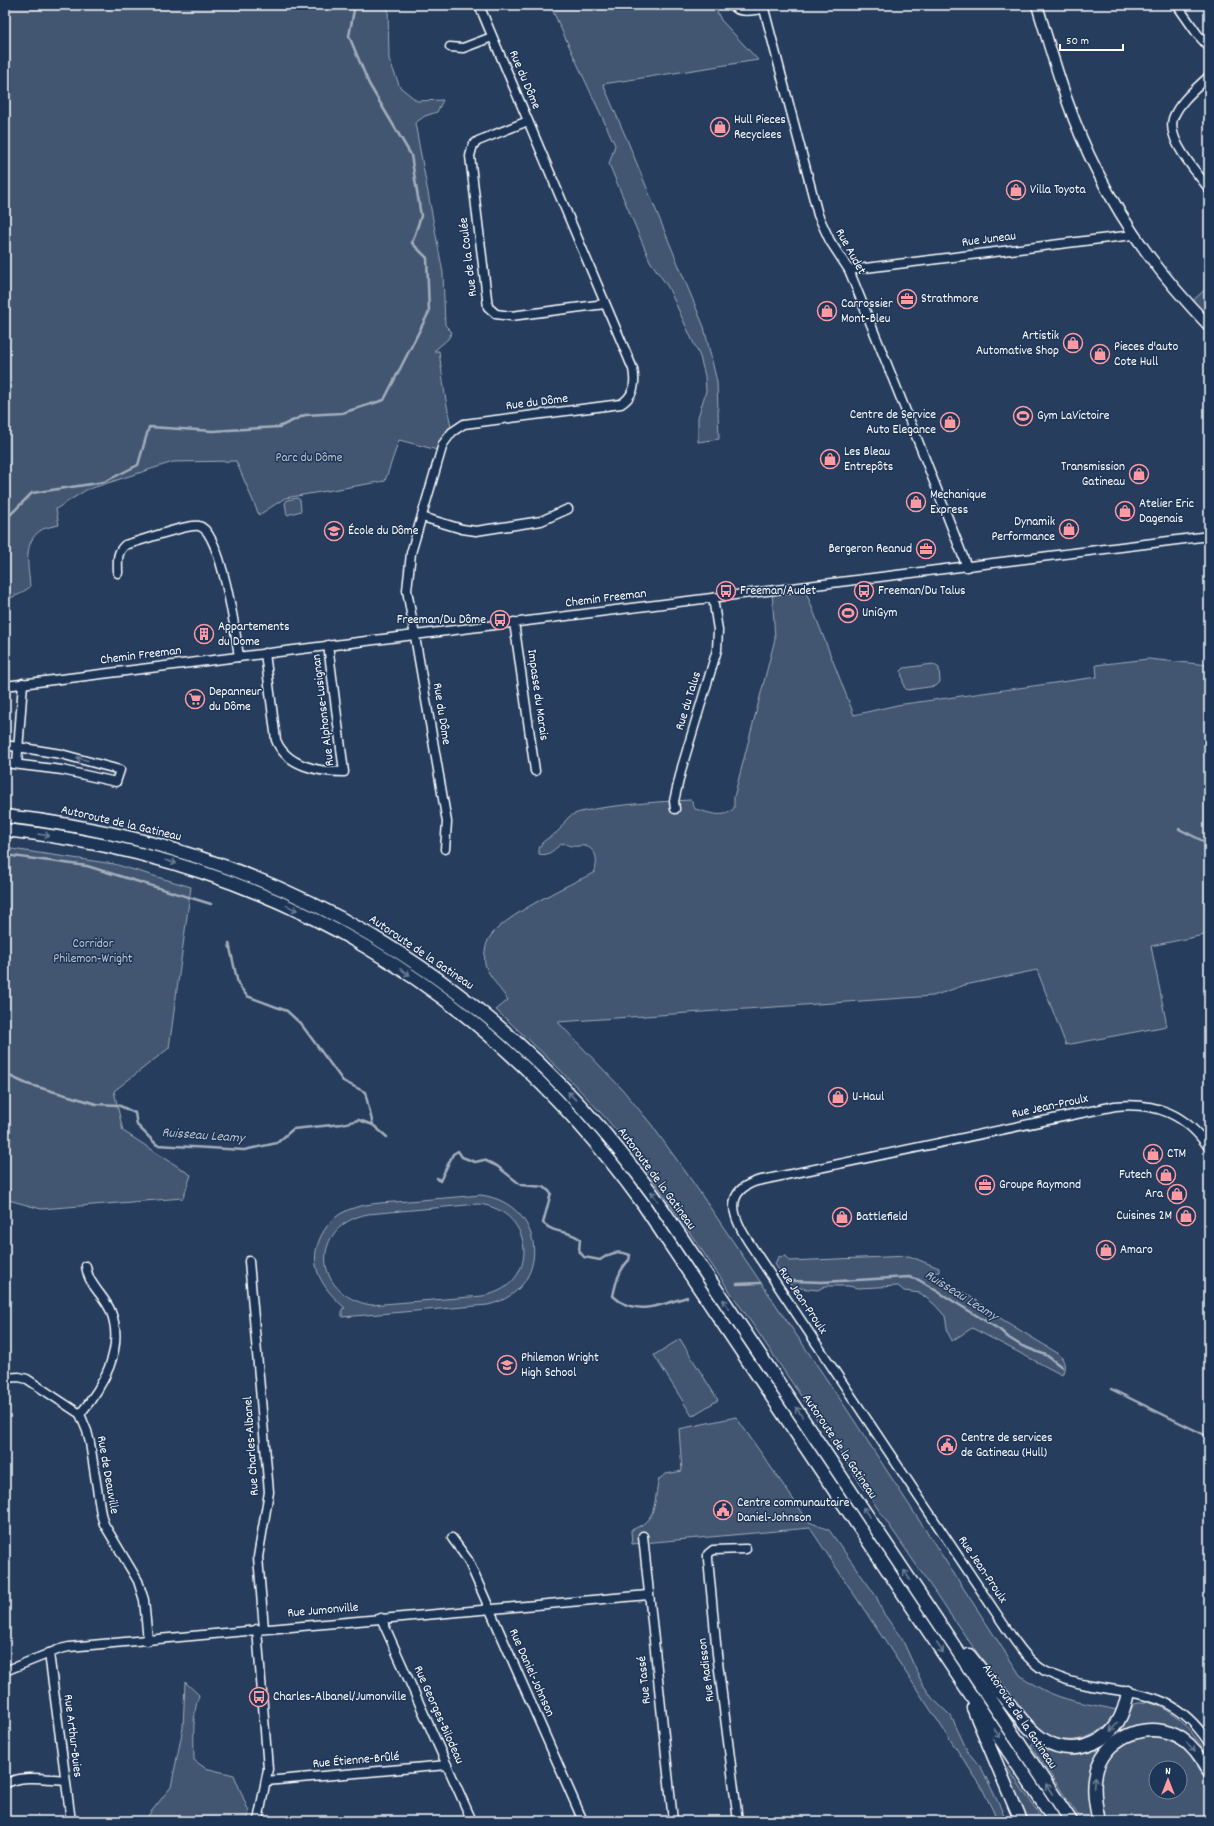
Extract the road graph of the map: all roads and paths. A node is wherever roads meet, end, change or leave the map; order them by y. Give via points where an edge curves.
1 (479, 5) edge
2 (731, 5) edge
3 (1037, 5) edge
4 (1177, 5) edge
5 (763, 7) edge
6 (492, 37) junction
7 (450, 47) dead end
8 (1209, 47) edge
9 (1209, 76) edge
10 (528, 121) junction
11 (1209, 189) edge
12 (1133, 235) junction
13 (849, 270) junction
14 (605, 304) junction
15 (1209, 326) edge
16 (568, 509) dead end
17 (422, 518) junction
18 (1209, 536) edge
19 (967, 566) junction
20 (118, 572) dead end
21 (713, 598) junction
22 (514, 622) junction
23 (414, 634) junction
24 (328, 645) junction
25 (265, 653) junction
26 (239, 657) junction
27 (23, 683) junction
28 (5, 686) edge
29 (5, 745) edge
30 (18, 747) junction
31 (5, 763) edge
32 (17, 764) junction
33 (535, 771) dead end
34 (675, 809) dead end
35 (5, 816) edge
36 (5, 830) edge
37 (445, 849) dead end
38 (1209, 1148) edge
39 (249, 1261) dead end
40 (86, 1266) dead end
41 (5, 1378) edge
42 (80, 1414) junction
43 (643, 1536) dead end
44 (452, 1538) dead end
45 (746, 1549) dead end
46 (648, 1595) junction
47 (927, 1605) junction
48 (490, 1609) junction
49 (381, 1618) junction
50 (260, 1629) junction
51 (148, 1641) junction
52 (49, 1653) junction
53 (5, 1671) edge
54 (960, 1678) junction
55 (1128, 1692) junction
56 (1209, 1743) edge
57 (447, 1765) junction
58 (1209, 1772) edge
59 (65, 1780) junction
60 (266, 1781) junction
61 (5, 1784) edge
62 (70, 1821) edge
63 (258, 1821) edge
64 (472, 1821) edge
65 (583, 1821) edge
66 (673, 1821) edge
67 (738, 1821) edge
68 (1021, 1821) edge
69 (1055, 1821) edge
70 (1071, 1821) edge
71 (1099, 1821) edge

1 - 6 street, Rue du Dôme
2 - 5 street, Rue Audet via 744,11
3 - 12 main road via 1061,81 1089,154 1106,190
4 - 8 street
5 - 13 street, Rue Audet via 818,215 830,241
6 - 7 street via 463,48
6 - 10 street, Rue du Dôme
9 - 11 street via 1177,110 1172,124 1173,134 1182,151
10 - 14 street, Rue du Dôme
10 - 14 street, Rue de la Coulée via 478,141 471,150 488,307 496,314 511,316
12 - 13 street, Rue Juneau
12 - 15 main road via 1166,279
13 - 19 street, Rue Audet
14 - 17 street, Rue du Dôme via 634,375 632,394 628,400 614,406 464,424 457,427 443,444
16 - 17 street via 541,521 476,531
17 - 23 street, Rue du Dôme via 411,553 407,590
18 - 19 street, Chemin Freeman
19 - 21 street, Chemin Freeman
20 - 26 street via 120,550 125,545 190,526 204,528 215,547 233,613
21 - 22 street, Chemin Freeman
21 - 34 street, Rue du Talus via 718,630 717,650 682,767
22 - 23 street, Chemin Freeman
22 - 33 street, Impasse du Marais
23 - 24 street, Chemin Freeman
23 - 37 street, Rue du Dôme via 447,822
24 - 25 street, Chemin Freeman
24 - 25 street, Rue Alphonse-Lusignan via 344,772 321,771 293,761 280,750 276,740
25 - 26 street, Chemin Freeman
26 - 27 street, Chemin Freeman
27 - 28 street, Chemin Freeman
27 - 30 street
29 - 30 street
30 - 32 street
32 -> 30 street via 116,782 120,770 79,758
31 - 32 street
47 -> 35 highway, Autoroute de la Gatineau via 695,1256 635,1171 564,1087 497,1024 442,981 386,944 325,910 267,883 209,860 144,841 88,828
36 -> 54 highway, Autoroute de la Gatineau via 76,840 143,854 210,874 274,900 336,930 400,968 501,1045 575,1118 643,1204
38 - 55 street, Rue Jean-Proulx via 1189,1124 1171,1113 1145,1106 1115,1106 757,1181 739,1192 734,1206 737,1222 748,1242 1021,1648 1038,1665 1058,1677
39 - 50 street, Rue Charles-Albanel via 269,1492 258,1557
40 - 42 street via 90,1280 111,1311 116,1331 115,1343 101,1384
41 - 42 street via 27,1379
42 - 51 street, Rue de Deauville via 88,1431 101,1514 104,1524 138,1581 144,1600
43 - 46 street, Rue Tassé
44 - 48 street, Rue Daniel-Johnson via 468,1560
45 - 67 street, Rue Radisson via 713,1550 708,1554 717,1654
46 - 48 street, Rue Jumonville
46 - 66 street, Rue Tassé
55 -> 47 highway via 1120,1720 1114,1729 1101,1739 1078,1747 1049,1743 1023,1722
70 -> 47 highway, Autoroute de la Gatineau
48 - 49 street, Rue Jumonville
48 - 65 street, Rue Daniel-Johnson
49 - 50 street, Rue Jumonville
49 - 57 street, Rue Georges-Bilodeau
50 - 51 street, Rue Jumonville
50 - 60 street, Rue Charles-Albanel via 268,1753
51 - 52 street, Rue Jumonville via 69,1647
52 - 53 street, Rue Jumonville
52 - 59 street, Rue Arthur-Buies
54 - 68 highway
54 -> 69 highway, Autoroute de la Gatineau
55 - 56 street, Rue Jean-Proulx via 1151,1696 1173,1707 1191,1721
57 - 60 street, Rue Étienne-Brûlé
57 - 64 street, Rue Georges-Bilodeau
71 -> 58 highway via 1095,1795 1098,1767 1109,1749 1128,1735 1153,1730 1176,1735 1194,1750
59 - 61 street via 24,1778
59 - 62 street, Rue Arthur-Buies
60 - 63 street, Rue Charles-Albanel

